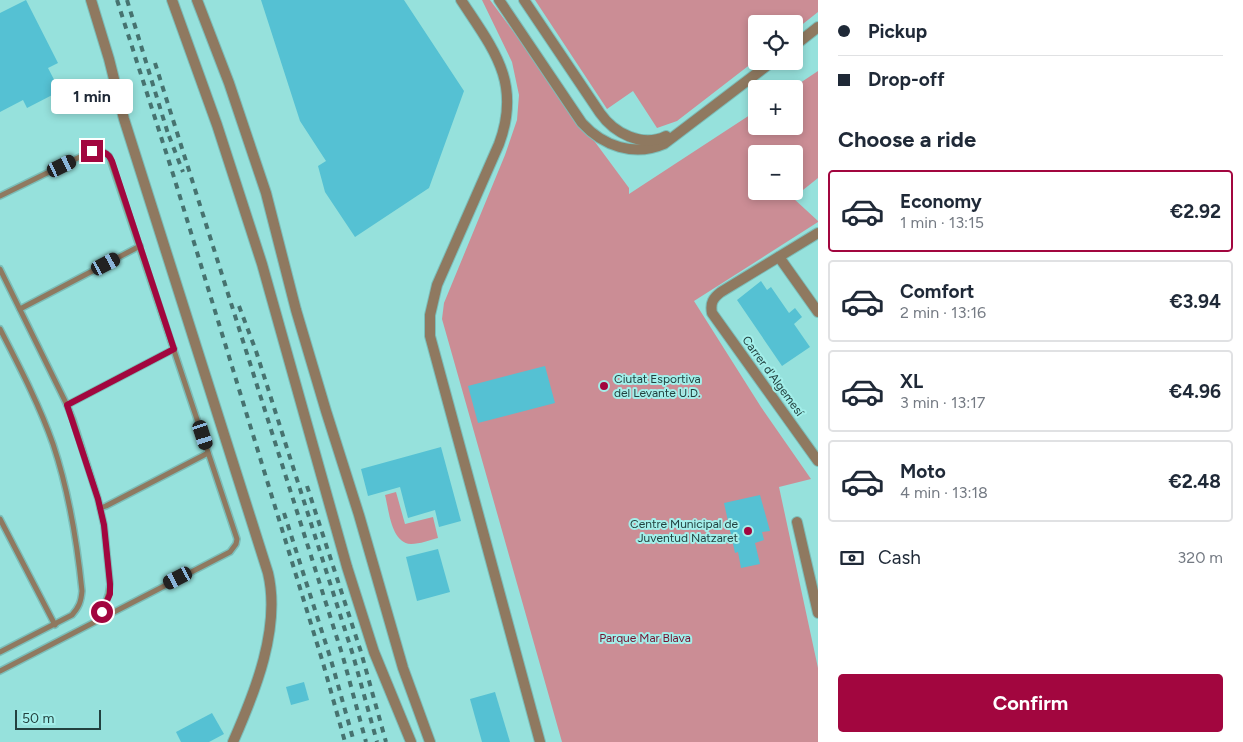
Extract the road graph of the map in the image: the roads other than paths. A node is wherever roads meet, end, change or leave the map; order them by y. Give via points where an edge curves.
1 (92, 0) edge
2 (172, 0) edge
3 (197, 0) edge
4 (461, 0) edge
5 (499, 0) edge
6 (524, 0) edge
7 (818, 27) edge
8 (803, 39) edge
9 (761, 70) edge
10 (694, 122) junction
11 (0, 196) edge
12 (818, 233) edge
13 (140, 246) junction
14 (779, 257) junction
15 (0, 269) edge
16 (20, 309) junction
17 (818, 312) edge
18 (0, 329) edge
19 (174, 349) junction
20 (67, 405) junction
21 (208, 453) junction
22 (818, 460) edge
23 (100, 508) junction
24 (0, 519) edge
25 (798, 522) dead end
26 (818, 613) edge
27 (93, 623) junction
28 (54, 624) junction
29 (0, 652) edge
30 (0, 671) edge
31 (233, 742) edge
32 (411, 742) edge
33 (431, 742) edge
34 (540, 742) edge

1 - 31 street via 124,119 272,590 269,632 258,675
2 - 32 street via 262,264 344,558 374,652
3 - 33 street via 266,193 326,412 403,668
4 - 34 street via 502,68 508,110 504,132 437,285 430,315 430,336
5 - 10 street via 582,123 596,136 624,149 648,149 664,144
6 - 10 street via 600,113 615,130 635,138 656,140
7 - 8 street
9 - 10 street
11 - 13 lane via 92,151 102,151 112,161
12 - 14 street
13 - 16 lane
13 - 19 lane
14 - 17 street
14 - 22 street, Carrer d'Algemesí via 721,292 710,305 712,313
15 - 16 lane
16 - 20 lane
18 - 28 lane via 44,420 72,515 81,602 72,615
19 - 20 lane
19 - 21 lane
20 - 23 lane
21 - 23 lane
21 - 27 lane via 237,539 234,548
23 - 27 lane via 110,594
24 - 28 lane
25 - 26 street
27 - 30 lane
28 - 29 lane

